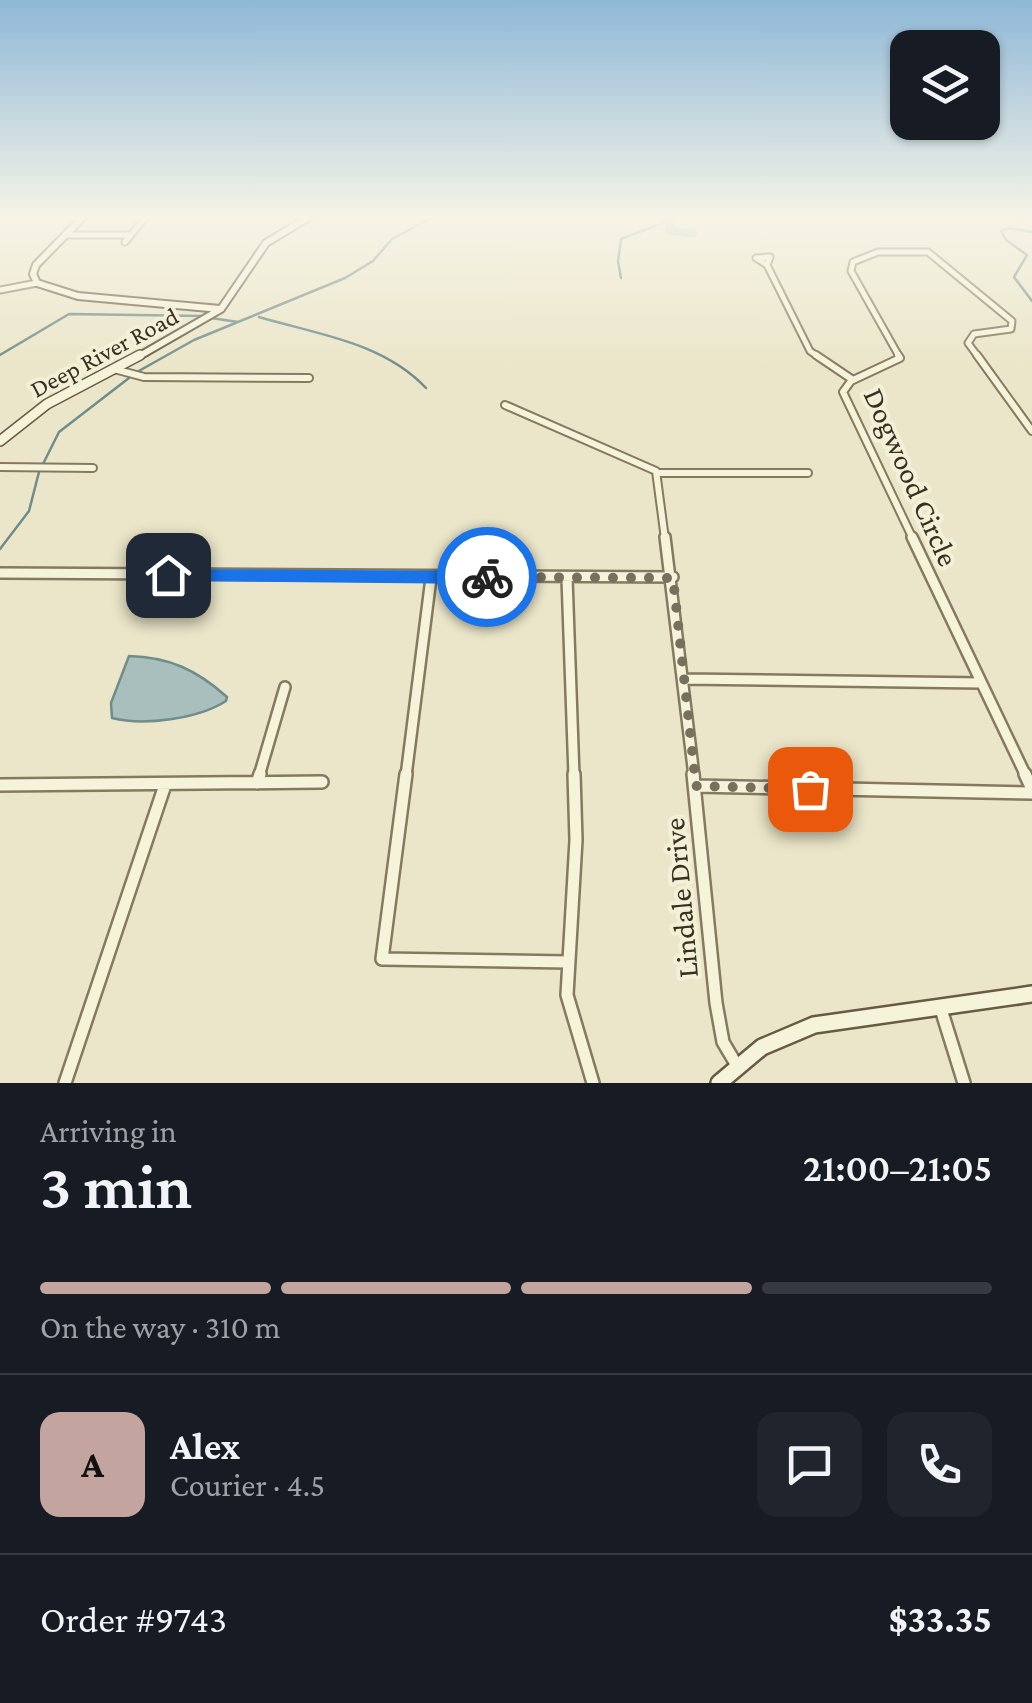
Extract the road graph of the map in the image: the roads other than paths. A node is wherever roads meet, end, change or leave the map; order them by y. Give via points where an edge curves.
1 (35, 268) edge
2 (249, 268) edge
3 (769, 268) edge
4 (852, 268) edge
5 (947, 268) edge
6 (36, 283) junction
7 (0, 290) edge
8 (220, 309) junction
9 (114, 370) junction
10 (308, 378) dead end
11 (853, 380) junction
12 (505, 405) dead end
13 (1032, 430) edge
14 (0, 440) edge
15 (0, 466) edge
16 (92, 468) dead end
17 (657, 473) junction
18 (808, 473) dead end
19 (0, 574) edge
20 (431, 578) junction
21 (567, 578) junction
22 (673, 578) junction
23 (684, 679) junction
24 (980, 683) junction
25 (285, 688) dead end
26 (322, 782) dead end
27 (256, 783) junction
28 (164, 784) junction
29 (0, 785) edge
30 (696, 786) junction
31 (1032, 791) edge
32 (568, 962) junction
33 (1032, 994) edge
34 (940, 1006) junction
35 (736, 1064) junction
36 (65, 1083) edge
37 (593, 1083) edge
38 (719, 1083) edge
39 (964, 1083) edge

1 - 6 street
2 - 8 street, Deep River Road
3 - 11 street via 810,351
4 - 11 street, Dogwood Circle via 900,358
5 - 13 street, Dogwood Circle via 1014,323 974,334 968,343
6 - 7 street
6 - 8 street via 78,296
8 - 9 street, Deep River Road
9 - 10 street via 144,377
9 - 14 street, Deep River Road via 38,410
11 - 24 street, Dogwood Circle via 844,392
12 - 17 street
15 - 16 street
17 - 18 street
17 - 22 street, Lindale Drive
19 - 20 street
20 - 21 street
20 - 32 street via 382,959
21 - 22 street
21 - 32 street via 576,840
22 - 23 street, Lindale Drive
23 - 24 street
23 - 30 street, Lindale Drive
24 - 31 street, Dogwood Circle
25 - 27 street
26 - 27 street
27 - 28 street
28 - 29 street
28 - 36 street
30 - 31 street
30 - 35 street, Lindale Drive via 716,1003 723,1042
32 - 37 street via 568,1008
33 - 34 street
34 - 35 street via 804,1028
34 - 39 street
35 - 38 street

